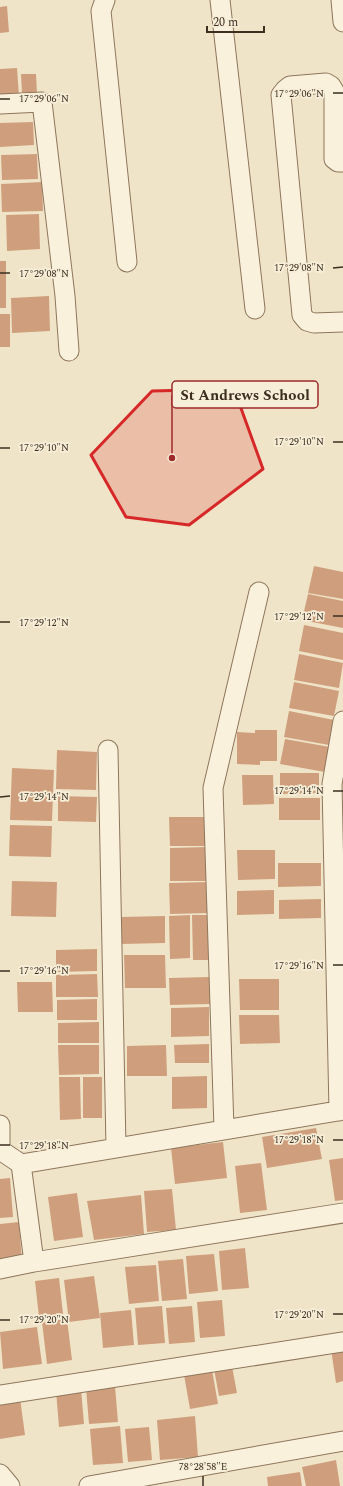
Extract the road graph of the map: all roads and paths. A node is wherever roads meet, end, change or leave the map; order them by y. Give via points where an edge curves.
1 (105, 0) edge
2 (220, 0) edge
3 (341, 0) edge
4 (343, 22) edge
5 (0, 104) edge
6 (343, 162) edge
7 (128, 262) dead end
8 (254, 309) dead end
9 (343, 322) edge
10 (69, 351) dead end
11 (260, 592) dead end
12 (343, 721) edge
13 (108, 750) dead end
14 (341, 1110) edge
15 (0, 1125) edge
16 (224, 1129) junction
17 (116, 1147) junction
18 (0, 1150) edge
19 (21, 1164) junction
20 (343, 1213) edge
21 (34, 1262) junction
22 (0, 1269) edge
23 (343, 1342) edge
24 (0, 1395) edge
25 (343, 1441) edge
26 (0, 1474) edge
27 (10, 1486) edge
28 (89, 1486) edge

1 - 7 street via 100,11
2 - 8 street
3 - 4 street
5 - 10 street via 42,102
6 - 9 street via 334,159 334,90 326,84 290,86 281,95 302,315 307,322
11 - 16 street via 213,788
12 - 14 street via 332,784
13 - 17 street
14 - 16 street
15 - 18 street
16 - 17 street
17 - 19 street
18 - 19 street
19 - 21 street
20 - 21 street
21 - 22 street
23 - 24 street
25 - 28 street
26 - 27 street

